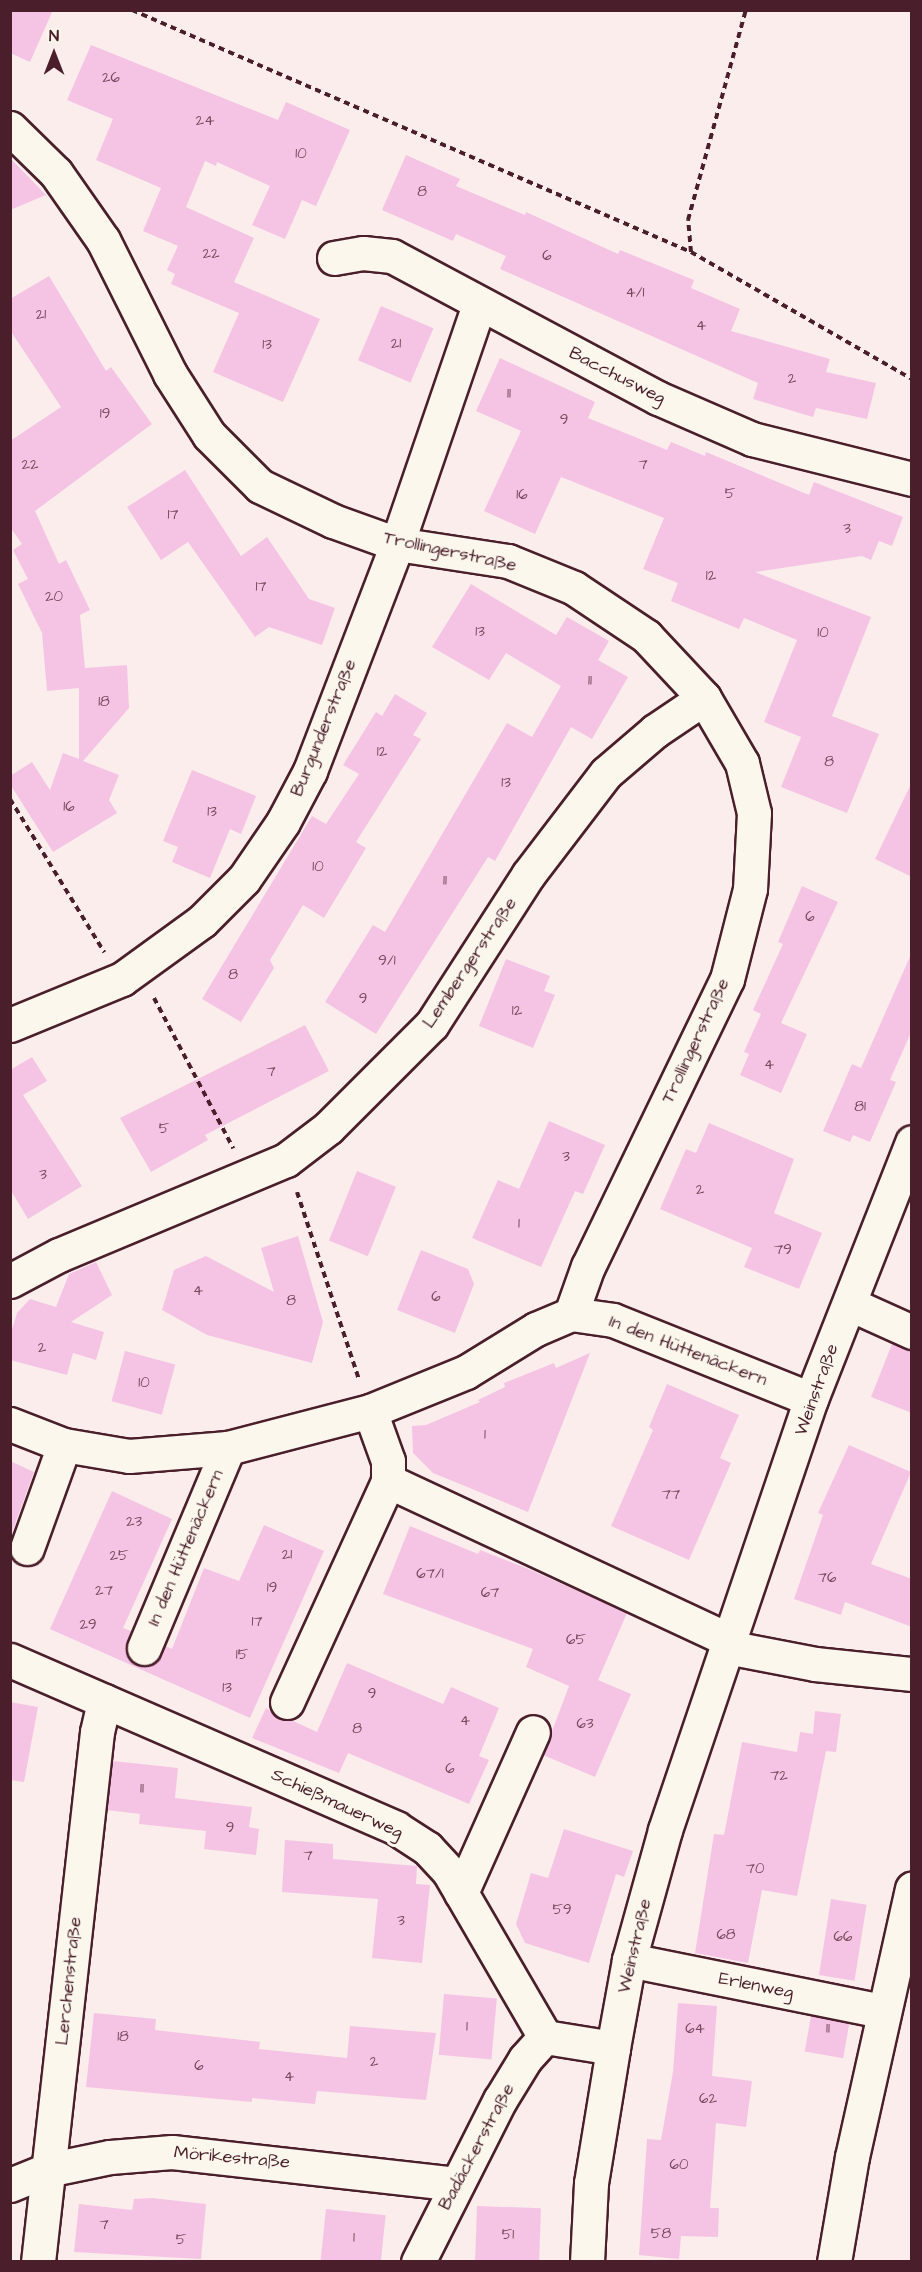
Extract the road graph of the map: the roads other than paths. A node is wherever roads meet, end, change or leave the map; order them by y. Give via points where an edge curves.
1 (10, 128) edge
2 (334, 258) dead end
3 (479, 304) junction
4 (912, 479) edge
5 (397, 544) junction
6 (704, 698) junction
7 (10, 1025) edge
8 (912, 1142) edge
9 (10, 1281) edge
10 (850, 1304) junction
11 (571, 1314) junction
12 (912, 1332) edge
13 (811, 1399) junction
14 (370, 1411) junction
15 (10, 1424) edge
16 (64, 1445) junction
17 (228, 1449) junction
18 (388, 1481) junction
19 (27, 1548) dead end
20 (728, 1644) junction
21 (144, 1648) dead end
22 (10, 1660) edge
23 (912, 1674) edge
24 (104, 1701) junction
25 (287, 1702) dead end
26 (533, 1732) dead end
27 (912, 1889) edge
28 (461, 1893) junction
29 (629, 1960) junction
30 (883, 2011) junction
31 (545, 2037) junction
32 (613, 2048) junction
33 (47, 2170) junction
34 (456, 2184) junction
35 (10, 2185) edge
36 (38, 2262) edge
37 (418, 2262) edge
38 (587, 2262) edge
39 (834, 2262) edge

1 - 5 street, Trollingerstraße via 56,173 103,240 170,374 209,435 260,486 333,521
2 - 3 street, Bacchusweg via 363,253 392,256
3 - 4 street, Bacchusweg via 658,398 752,439
3 - 5 street, Burgunderstraße
5 - 6 street, Trollingerstraße via 508,561 574,588 646,636
5 - 7 street, Burgunderstraße via 310,771 283,822 244,879 219,904 130,974
6 - 9 street, Lembergerstraße via 655,731 606,773 528,875 432,1024 386,1074 286,1160 59,1255
6 - 11 street, Trollingerstraße via 742,763 747,783 754,813 750,889 727,979 588,1266
8 - 10 street, Weinstraße
10 - 12 street
10 - 13 street, Weinstraße
11 - 13 street, In den Hüttenäckern via 613,1320
11 - 14 street, In den Hüttenäckern via 536,1329 466,1372
13 - 20 street, Weinstraße
14 - 17 street, In den Hüttenäckern
14 - 18 street via 388,1461
15 - 16 street, In den Hüttenäckern
16 - 17 street, In den Hüttenäckern via 129,1456
16 - 19 street
17 - 21 street, In den Hüttenäckern
18 - 20 street
18 - 25 street
20 - 23 street via 815,1664
20 - 29 street, Weinstraße via 665,1830
22 - 24 street, Schießmauerweg
24 - 28 street, Schießmauerweg via 396,1828 427,1848 449,1872
24 - 33 street, Lerchenstraße via 97,1732
26 - 28 street
27 - 30 street
28 - 31 street, Schießmauerweg
29 - 30 street, Erlenweg
29 - 32 street, Weinstraße
30 - 39 street
31 - 32 street
31 - 34 street, Badäckerstraße via 525,2059 500,2100
32 - 38 street, Weinstraße via 591,2182
33 - 34 street, Mörikestraße via 110,2157 172,2152
33 - 35 street, Mörikestraße
33 - 36 street, Lerchenstraße
34 - 37 street, Badäckerstraße

